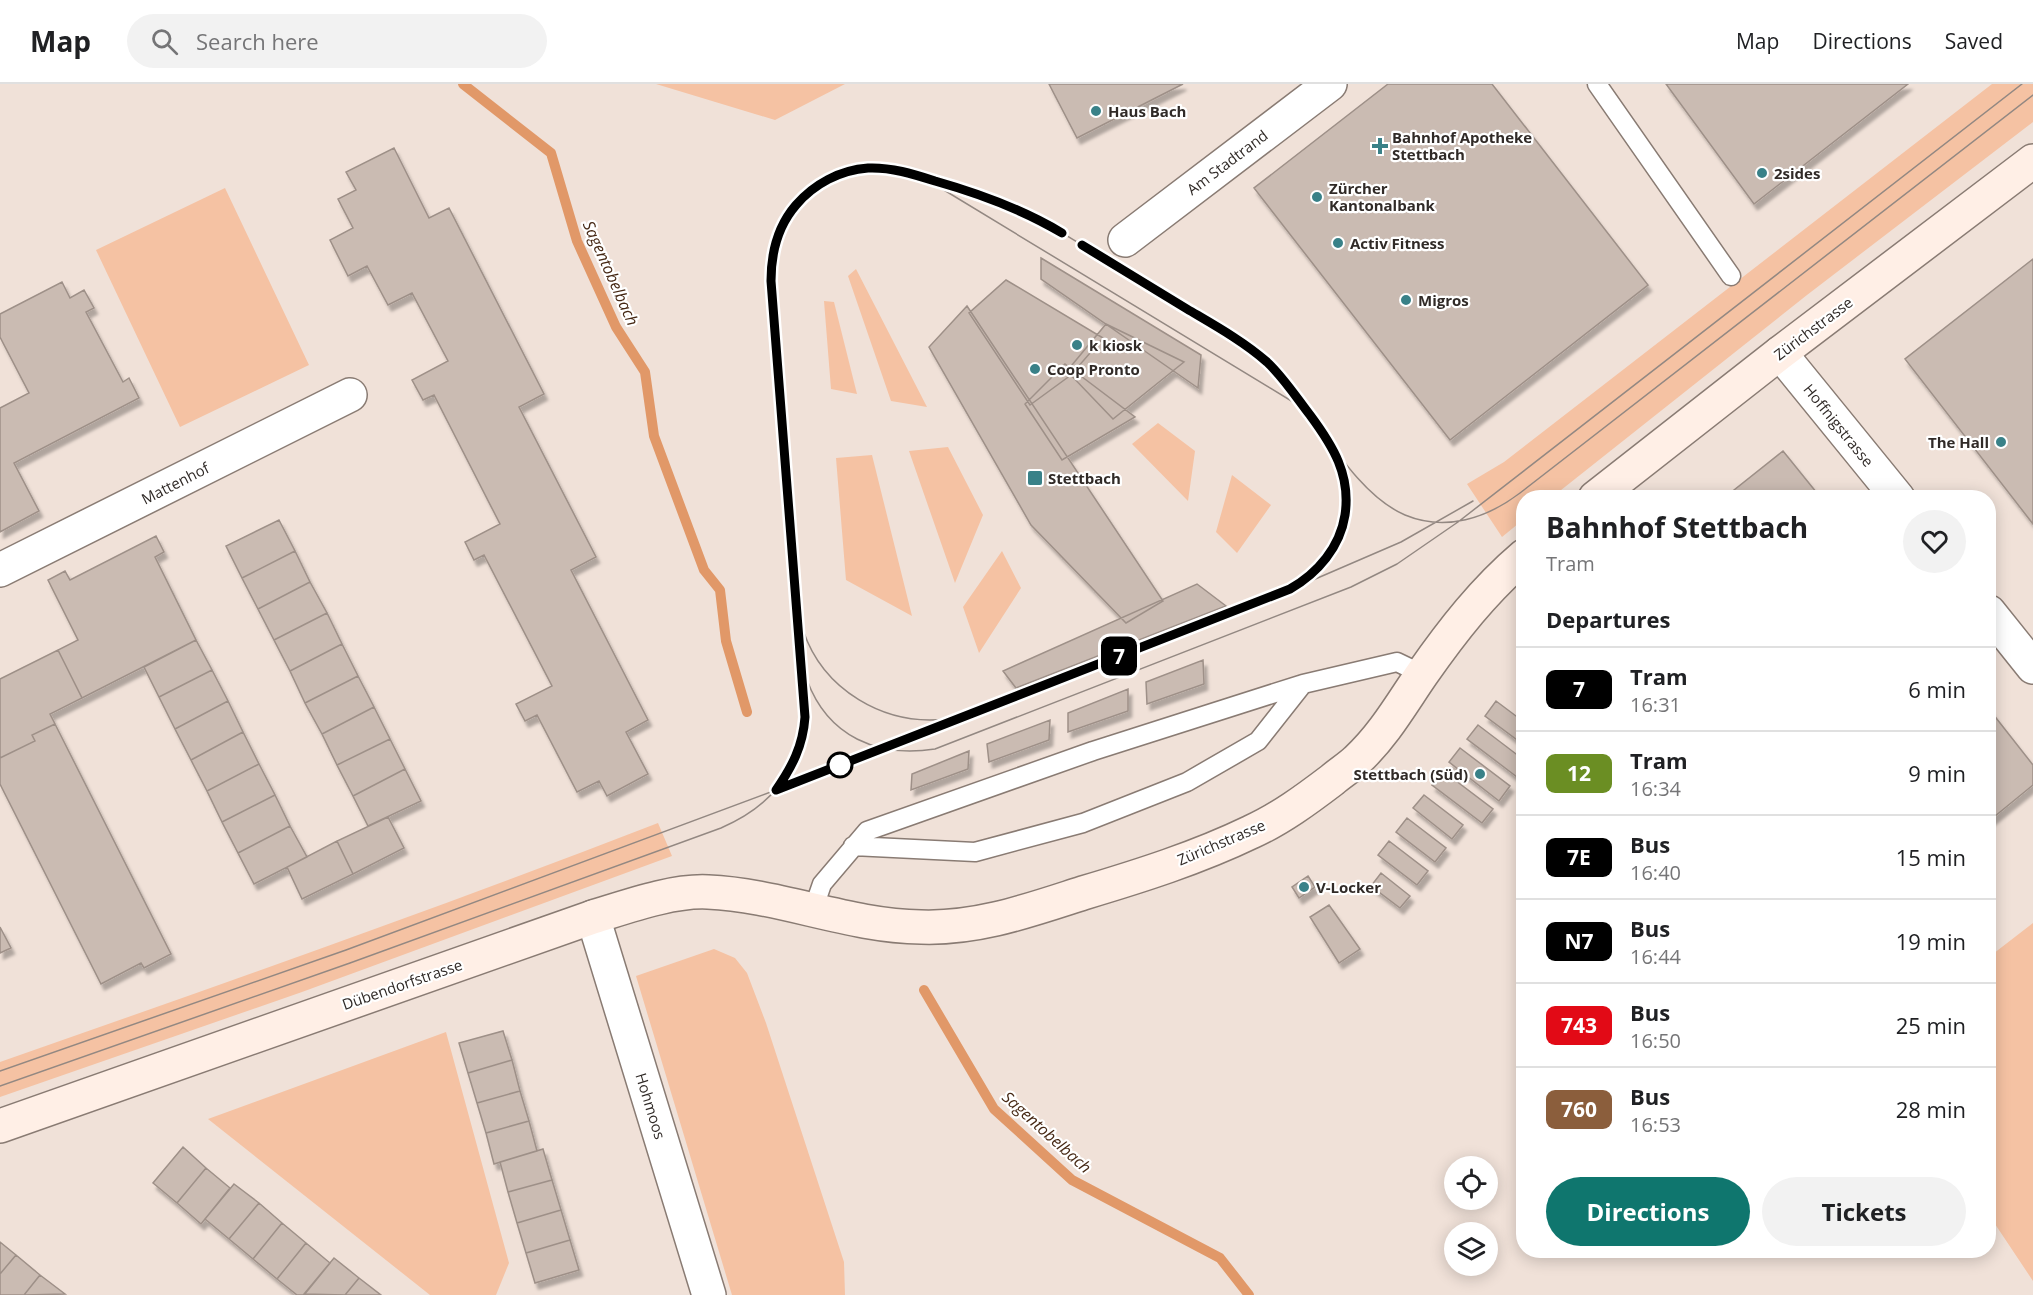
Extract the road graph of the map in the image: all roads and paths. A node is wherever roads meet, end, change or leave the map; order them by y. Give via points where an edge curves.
1 (1330, 84) edge
2 (1597, 84) edge
3 (2033, 161) edge
4 (1125, 240) dead end
5 (1731, 276) dead end
6 (1780, 353) junction
7 (350, 395) dead end
8 (1605, 490) edge
9 (1891, 490) edge
10 (1516, 563) edge
11 (0, 570) edge
12 (1996, 621) edge
13 (2033, 667) edge
14 (1422, 674) junction
15 (1303, 684) junction
16 (853, 846) junction
17 (813, 910) junction
18 (593, 917) junction
19 (0, 1126) edge
20 (709, 1295) edge

1 - 4 street, Am Stadtrand
2 - 5 lane
3 - 6 street, Zürichstrasse
6 - 8 street, Zürichstrasse
6 - 9 street, Hoffnigstrasse
7 - 11 street, Mattenhof
10 - 14 street, Zürichstrasse via 1490,586
12 - 13 street
14 - 15 lane via 1396,662
14 - 17 street, Zürichstrasse via 1396,714 1358,760 1306,800 1252,832 1150,872 1000,920 938,927 873,923
15 - 16 lane via 1093,751 867,831
15 - 16 lane via 1258,741 1187,782 1083,823 975,852
16 - 17 lane via 822,884
17 - 18 street, Dübendorfstrasse via 705,892 655,898
18 - 19 street, Dübendorfstrasse
18 - 20 street, Hohmoos

